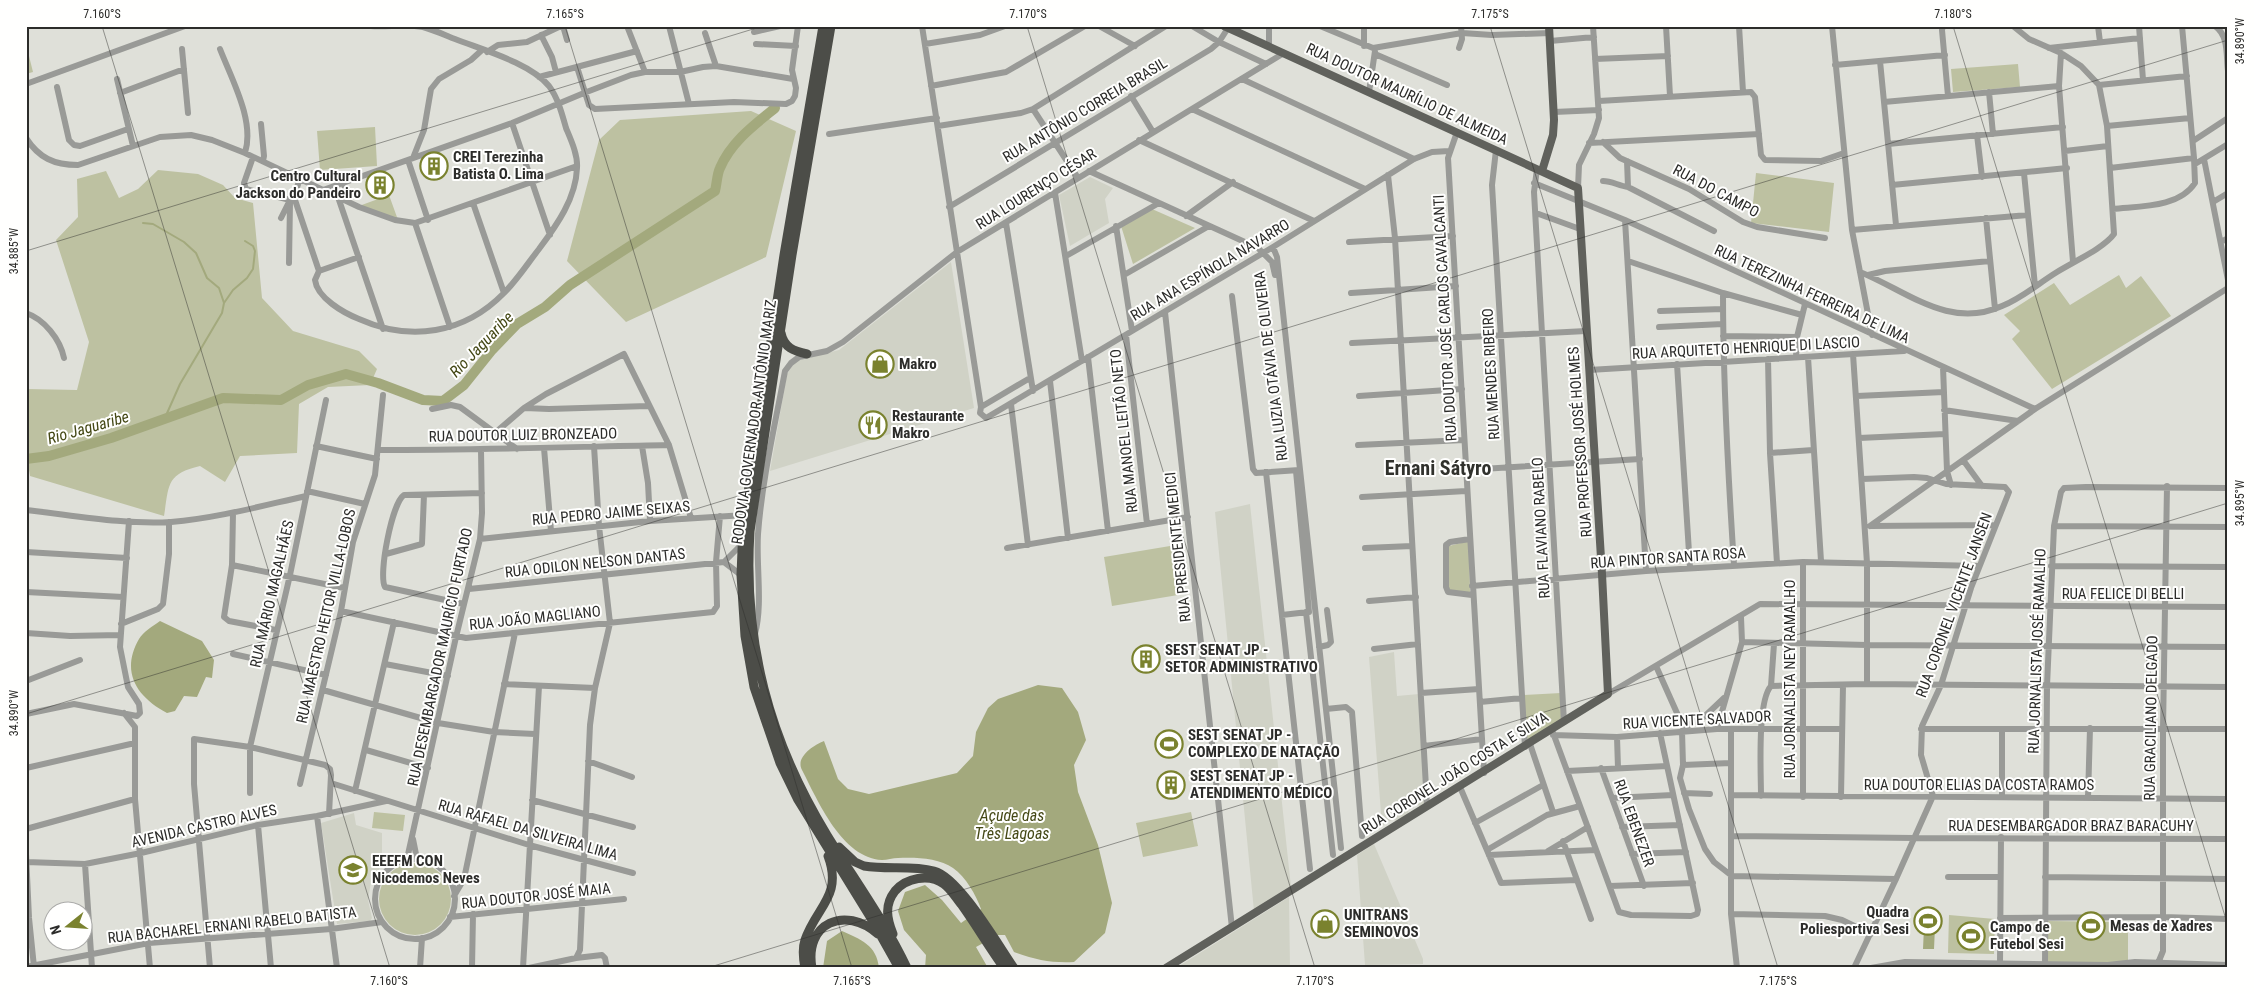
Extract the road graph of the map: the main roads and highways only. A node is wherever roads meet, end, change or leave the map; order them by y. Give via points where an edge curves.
1 (823, 26) edge
2 (830, 26) edge
3 (1226, 27) edge
4 (1550, 33) edge
5 (1540, 170) junction
6 (1578, 188) joint
7 (780, 329) junction
8 (807, 354) road end
9 (1608, 694) joint
10 (823, 835) junction
11 (972, 913) junction
12 (883, 939) junction
13 (991, 941) junction
14 (900, 953) junction
15 (904, 967) edge
16 (805, 968) edge
17 (812, 968) edge
18 (1004, 968) edge
19 (1014, 968) edge
20 (1168, 968) edge

1 - 10 highway, RODOVIA GOVERNADOR ANTÔNIO MARIZ via 745,515 741,575 745,636 754,687 780,763 798,800
2 - 7 highway, RODOVIA GOVERNADOR ANTÔNIO MARIZ
3 - 5 main road, RUA DOUTOR MAURÍLIO DE ALMEIDA
4 - 5 main road via 1553,135
5 - 6 main road, RUA DOUTOR MAURÍLIO DE ALMEIDA
6 - 9 main road, RUA PROFESSOR JOSÉ HOLMES
7 - 8 highway via 787,346
7 - 10 highway, RODOVIA GOVERNADOR ANTÔNIO MARIZ via 750,531 749,587 760,674 781,745
9 - 20 main road, RUA CORONEL JOÃO COSTA E SILVA via 1553,732 1527,745
10 - 11 highway via 864,866 939,872 955,885
10 - 12 highway, RODOVIA GOVERNADOR ANTÔNIO MARIZ
10 - 14 highway, RODOVIA GOVERNADOR ANTÔNIO MARIZ
10 - 16 highway via 832,866 833,886 804,941
11 - 13 highway
11 - 14 highway via 937,880 921,878 902,884 891,897 887,909
12 - 15 highway, RODOVIA GOVERNADOR ANTÔNIO MARIZ
12 - 17 highway via 856,920 830,923 817,933 813,942
13 - 18 highway
13 - 19 highway
14 - 15 highway, RODOVIA GOVERNADOR ANTÔNIO MARIZ

